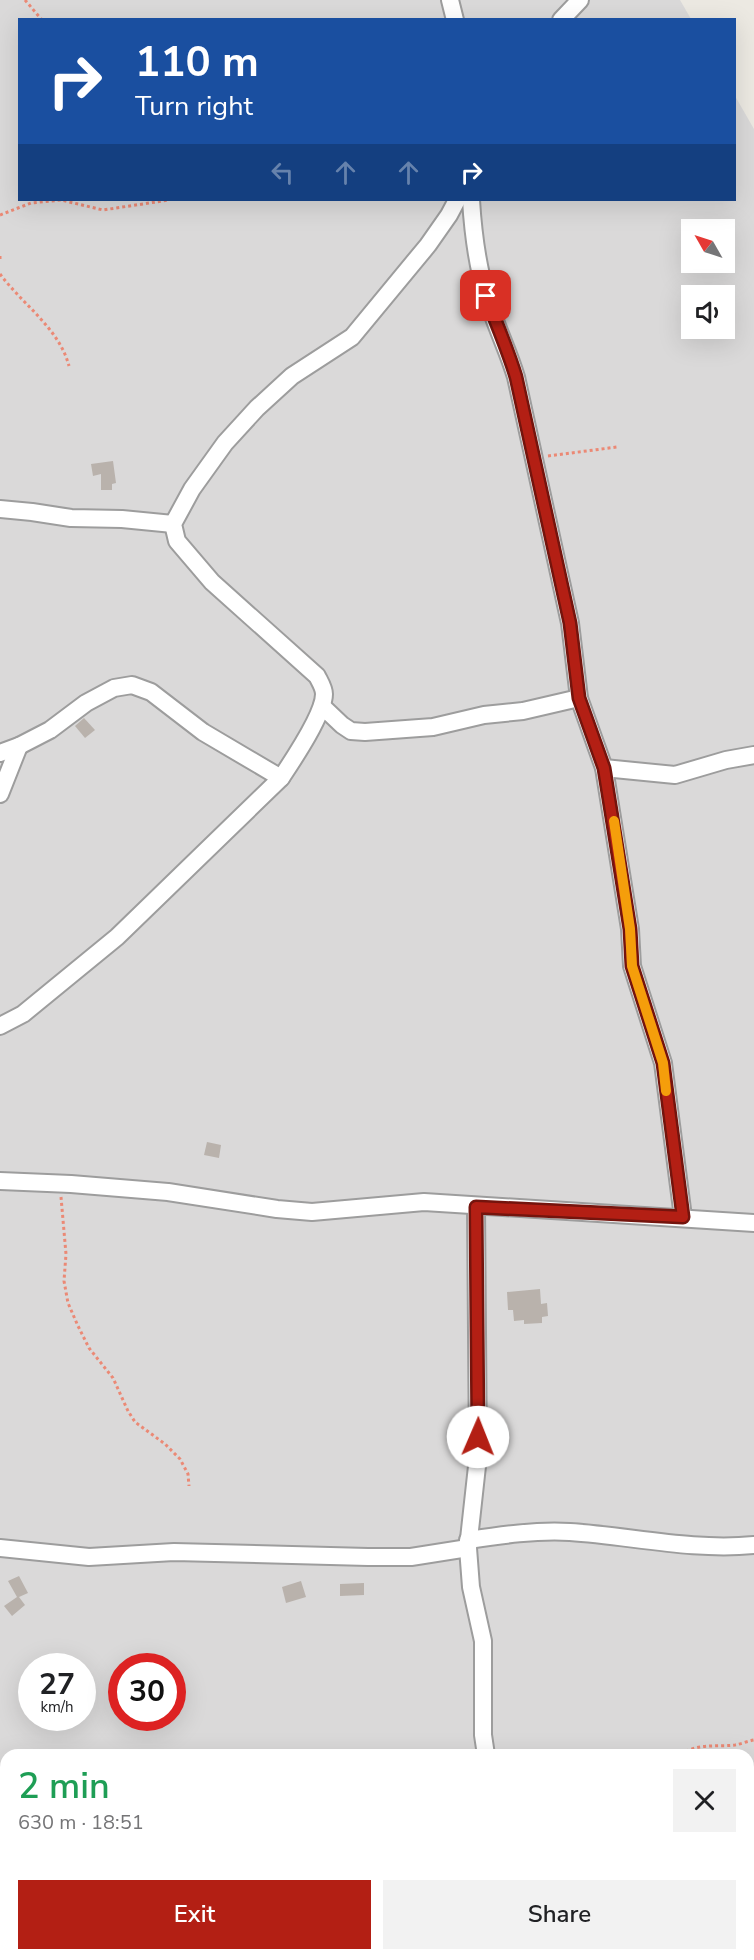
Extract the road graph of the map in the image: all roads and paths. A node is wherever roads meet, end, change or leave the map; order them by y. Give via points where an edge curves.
1 (26, 0) edge
2 (450, 0) edge
3 (580, 0) edge
4 (40, 18) edge
5 (454, 18) edge
6 (563, 18) edge
7 (51, 201) edge
8 (65, 201) edge
9 (158, 201) edge
10 (456, 201) edge
11 (471, 201) edge
12 (0, 215) edge
13 (0, 256) edge
14 (0, 261) edge
15 (0, 274) edge
16 (69, 366) dead end
17 (617, 447) dead end
18 (535, 458) junction
19 (0, 509) edge
20 (173, 524) junction
21 (579, 698) junction
22 (322, 706) junction
23 (19, 746) junction
24 (0, 753) edge
25 (754, 755) edge
26 (604, 768) junction
27 (281, 778) junction
28 (0, 794) edge
29 (0, 1026) edge
30 (0, 1181) edge
31 (61, 1184) junction
32 (476, 1207) junction
33 (683, 1217) junction
34 (754, 1223) edge
35 (189, 1486) dead end
36 (468, 1544) junction
37 (754, 1545) edge
38 (0, 1548) edge
39 (754, 1740) edge
40 (485, 1749) edge
41 (694, 1749) edge

1 - 4 path
2 - 5 street
3 - 6 street
7 - 12 path via 31,203
8 - 9 path via 103,210
10 - 20 street via 428,245 352,337 292,376 225,443
11 - 18 street via 486,296 510,357
13 - 14 path
15 - 16 path via 50,329
17 - 18 path
18 - 21 street via 570,623
19 - 20 street
20 - 22 street via 177,541 212,582 317,676 324,693
21 - 22 street via 433,727 365,732 351,731
21 - 26 street
22 - 27 street
23 - 24 street
23 - 27 street via 50,730 86,703 114,688 132,685 151,692 203,732
23 - 28 street
25 - 26 street via 675,775
26 - 33 street via 630,929 632,966 663,1063
27 - 29 street via 117,937 23,1014
30 - 31 street
31 - 32 street via 168,1192 312,1212 424,1202
31 - 35 path via 68,1303 89,1348 113,1378 135,1422 180,1459
32 - 33 street
32 - 36 street via 478,1457
33 - 34 street
36 - 37 street via 523,1532 569,1532 682,1545
36 - 38 street via 411,1557 174,1552 88,1557
36 - 40 street via 471,1587 483,1641
39 - 41 path

